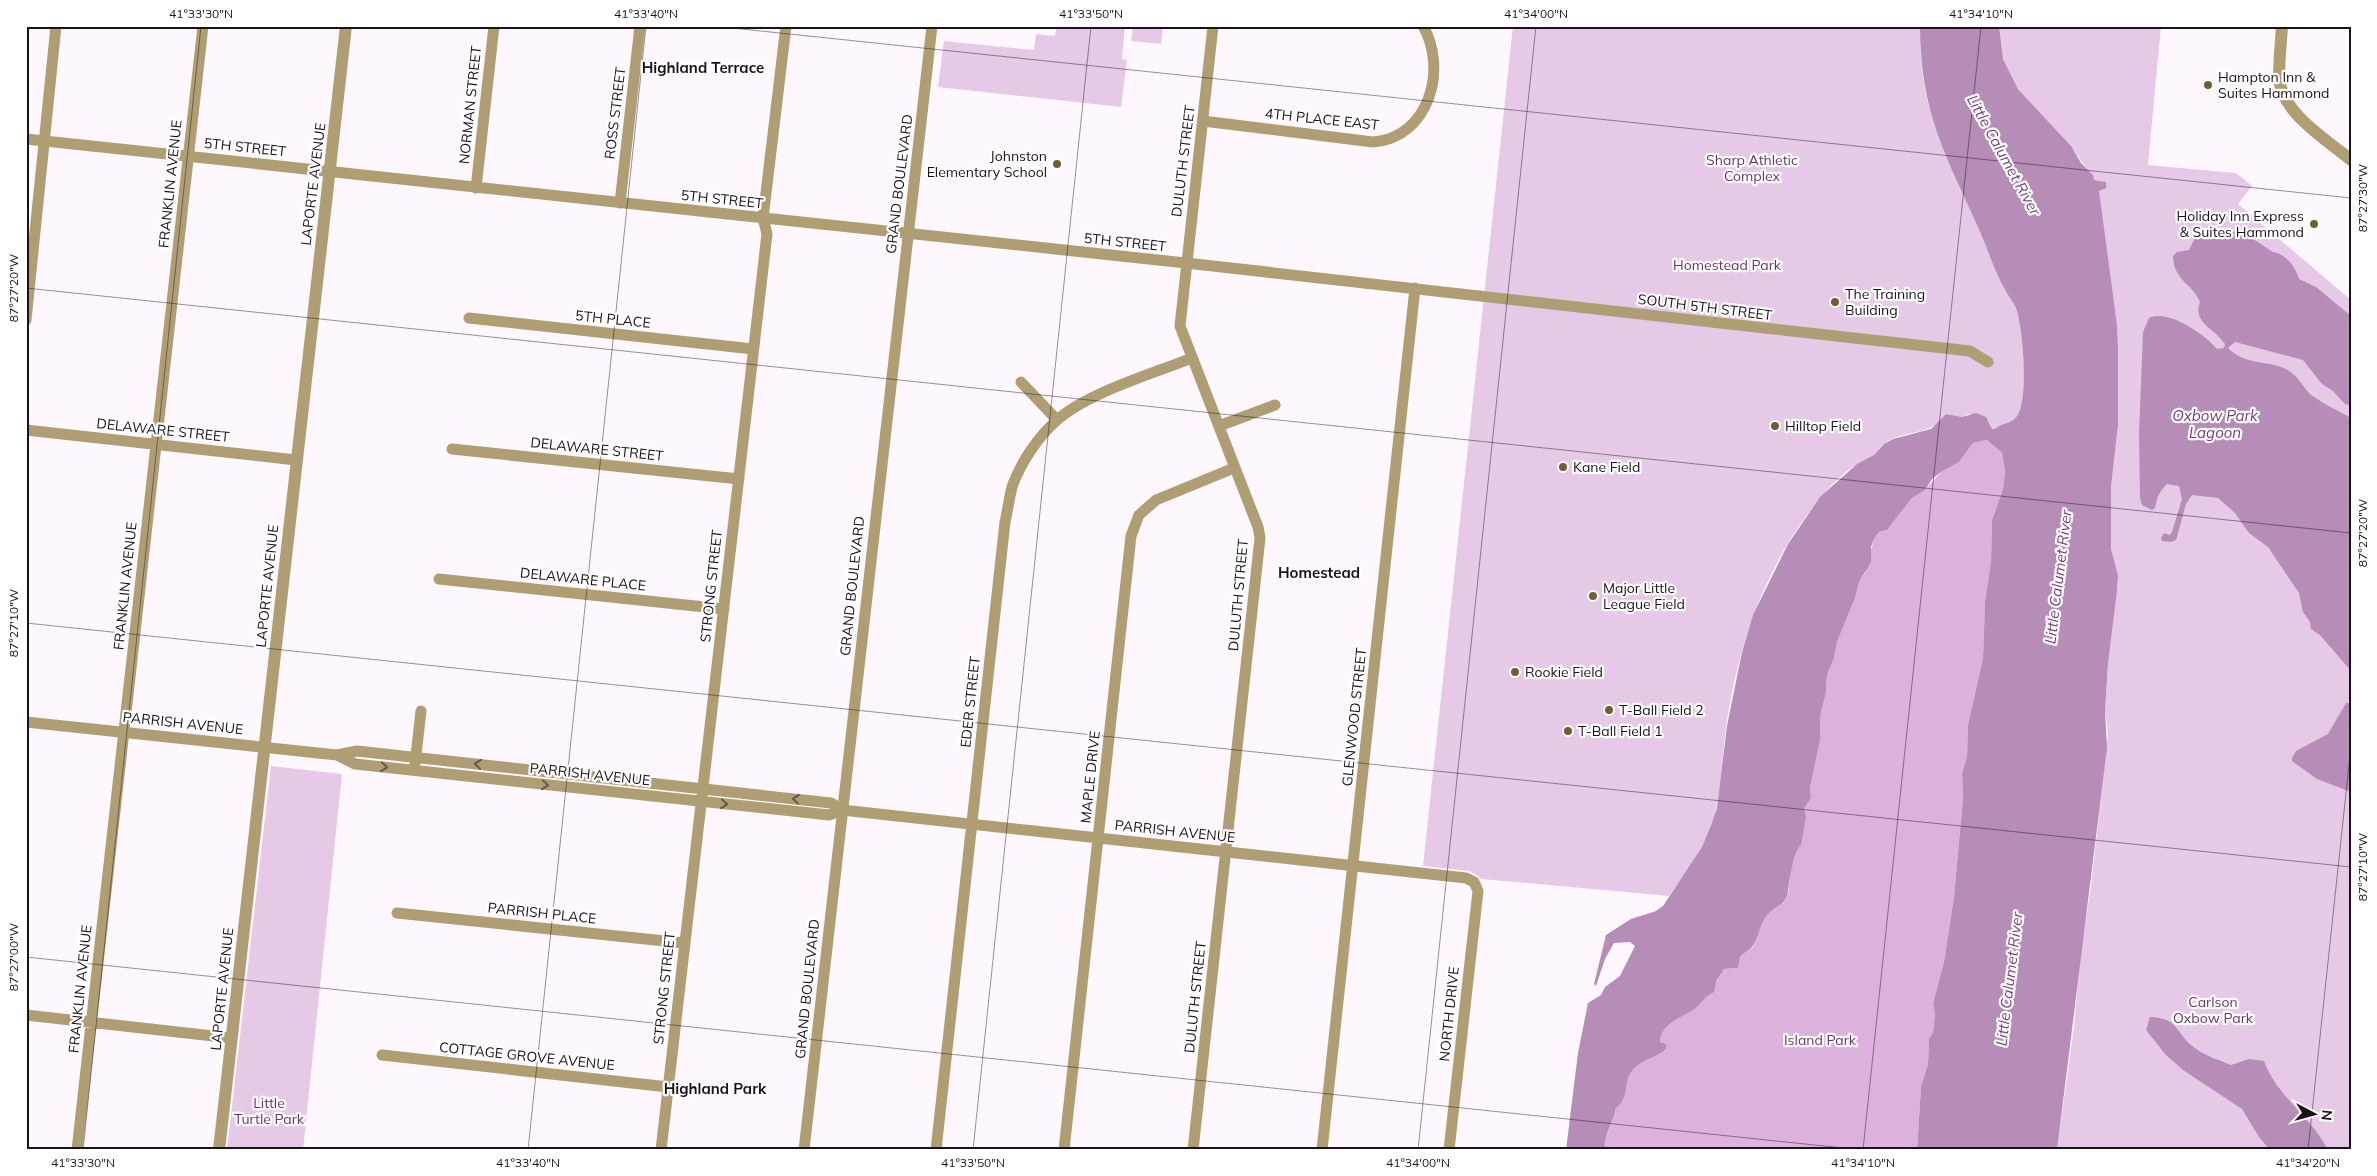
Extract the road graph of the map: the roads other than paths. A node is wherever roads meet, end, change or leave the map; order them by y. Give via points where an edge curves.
1 (56, 26) edge
2 (203, 26) edge
3 (346, 26) edge
4 (494, 26) edge
5 (640, 26) edge
6 (786, 26) edge
7 (932, 26) edge
8 (1213, 26) edge
9 (1422, 26) edge
10 (2282, 26) edge
11 (1202, 121) junction
12 (26, 139) edge
13 (43, 140) junction
14 (189, 156) junction
15 (2351, 160) edge
16 (329, 172) junction
17 (476, 188) junction
18 (620, 203) junction
19 (763, 218) junction
20 (909, 234) junction
21 (1186, 263) junction
22 (1415, 288) junction
23 (469, 318) dead end
24 (26, 320) edge
25 (753, 349) junction
26 (1192, 358) junction
27 (1988, 362) dead end
28 (1020, 382) dead end
29 (1275, 405) dead end
30 (1057, 420) junction
31 (1219, 426) junction
32 (26, 430) edge
33 (156, 444) junction
34 (452, 449) dead end
35 (296, 460) junction
36 (1234, 468) junction
37 (738, 479) junction
38 (439, 579) dead end
39 (724, 609) junction
40 (421, 711) dead end
41 (26, 722) edge
42 (124, 732) junction
43 (264, 747) junction
44 (337, 755) junction
45 (416, 758) junction
46 (414, 771) junction
47 (704, 789) junction
48 (701, 801) junction
49 (842, 810) junction
50 (972, 824) junction
51 (1099, 838) junction
52 (1226, 852) junction
53 (1354, 865) junction
54 (1474, 882) joint
55 (397, 913) dead end
56 (684, 943) junction
57 (26, 1016) edge
58 (91, 1023) junction
59 (231, 1038) junction
60 (382, 1055) dead end
61 (668, 1087) junction
62 (77, 1150) edge
63 (219, 1150) edge
64 (661, 1150) edge
65 (804, 1150) edge
66 (936, 1150) edge
67 (1064, 1150) edge
68 (1193, 1150) edge
69 (1322, 1150) edge
70 (1449, 1150) edge

1 - 13 street
2 - 14 street, FRANKLIN AVENUE
3 - 16 street, LAPORTE AVENUE
4 - 17 street, NORMAN STREET
5 - 18 street, ROSS STREET
6 - 19 street, STRONG STREET
7 - 20 street, GRAND BOULEVARD
8 - 11 street, DULUTH STREET
9 - 11 street, 4TH PLACE EAST via 1431,44 1433,79 1422,112 1410,128 1398,136 1384,141 1364,140
10 - 15 street via 2279,78 2284,93 2298,114
11 - 21 street, DULUTH STREET
12 - 13 street, 5TH STREET
13 - 14 street, 5TH STREET
13 - 24 street
14 - 16 street, 5TH STREET
14 - 33 street, FRANKLIN AVENUE
16 - 17 street, 5TH STREET
16 - 35 street, LAPORTE AVENUE
17 - 18 street, 5TH STREET
18 - 19 street, 5TH STREET
19 - 20 street, 5TH STREET
19 - 25 street, STRONG STREET via 767,234
20 - 21 street, 5TH STREET
20 - 49 street, GRAND BOULEVARD
21 - 22 street, 5TH STREET
21 - 26 street, DULUTH STREET via 1180,326
22 - 27 street, SOUTH 5TH STREET via 1970,351
22 - 53 street, GLENWOOD STREET
23 - 25 street, 5TH PLACE
25 - 37 street, STRONG STREET
26 - 30 street, EDER STREET via 1082,404
26 - 31 street, DULUTH STREET
28 - 30 street
29 - 31 street
30 - 50 street, EDER STREET via 1038,440 1013,485 1005,522
31 - 36 street, DULUTH STREET
32 - 33 street, DELAWARE STREET
33 - 35 street, DELAWARE STREET
33 - 42 street, FRANKLIN AVENUE
34 - 37 street, DELAWARE STREET
35 - 43 street, LAPORTE AVENUE
36 - 51 street, MAPLE DRIVE via 1156,500 1139,515 1134,526
36 - 52 street, DULUTH STREET via 1260,538
37 - 39 street, STRONG STREET
38 - 39 street, DELAWARE PLACE
39 - 47 street, STRONG STREET
40 - 45 street
41 - 42 street, PARRISH AVENUE
42 - 43 street, PARRISH AVENUE
42 - 58 street, FRANKLIN AVENUE
43 - 44 street, PARRISH AVENUE
43 - 59 street, LAPORTE AVENUE
44 - 45 street, PARRISH AVENUE via 357,751
44 -> 46 street, PARRISH AVENUE via 355,764
45 - 46 street
47 -> 45 street, PARRISH AVENUE
46 -> 48 street, PARRISH AVENUE
47 - 48 street, STRONG STREET
49 -> 47 street, PARRISH AVENUE via 831,803
48 -> 49 street, PARRISH AVENUE via 829,815
48 - 56 street, STRONG STREET
49 - 50 street, PARRISH AVENUE
49 - 65 street, GRAND BOULEVARD
50 - 51 street, PARRISH AVENUE
50 - 66 street, EDER STREET
51 - 52 street, PARRISH AVENUE
51 - 67 street, MAPLE DRIVE
52 - 53 street, PARRISH AVENUE
52 - 68 street, DULUTH STREET
53 - 54 street, PARRISH AVENUE via 1466,878
53 - 69 street, GLENWOOD STREET
54 - 70 street, NORTH DRIVE via 1478,891
55 - 56 street, PARRISH PLACE
56 - 61 street, STRONG STREET
57 - 58 street
58 - 59 street
58 - 62 street, FRANKLIN AVENUE
59 - 63 street, LAPORTE AVENUE
60 - 61 street, COTTAGE GROVE AVENUE
61 - 64 street, STRONG STREET

